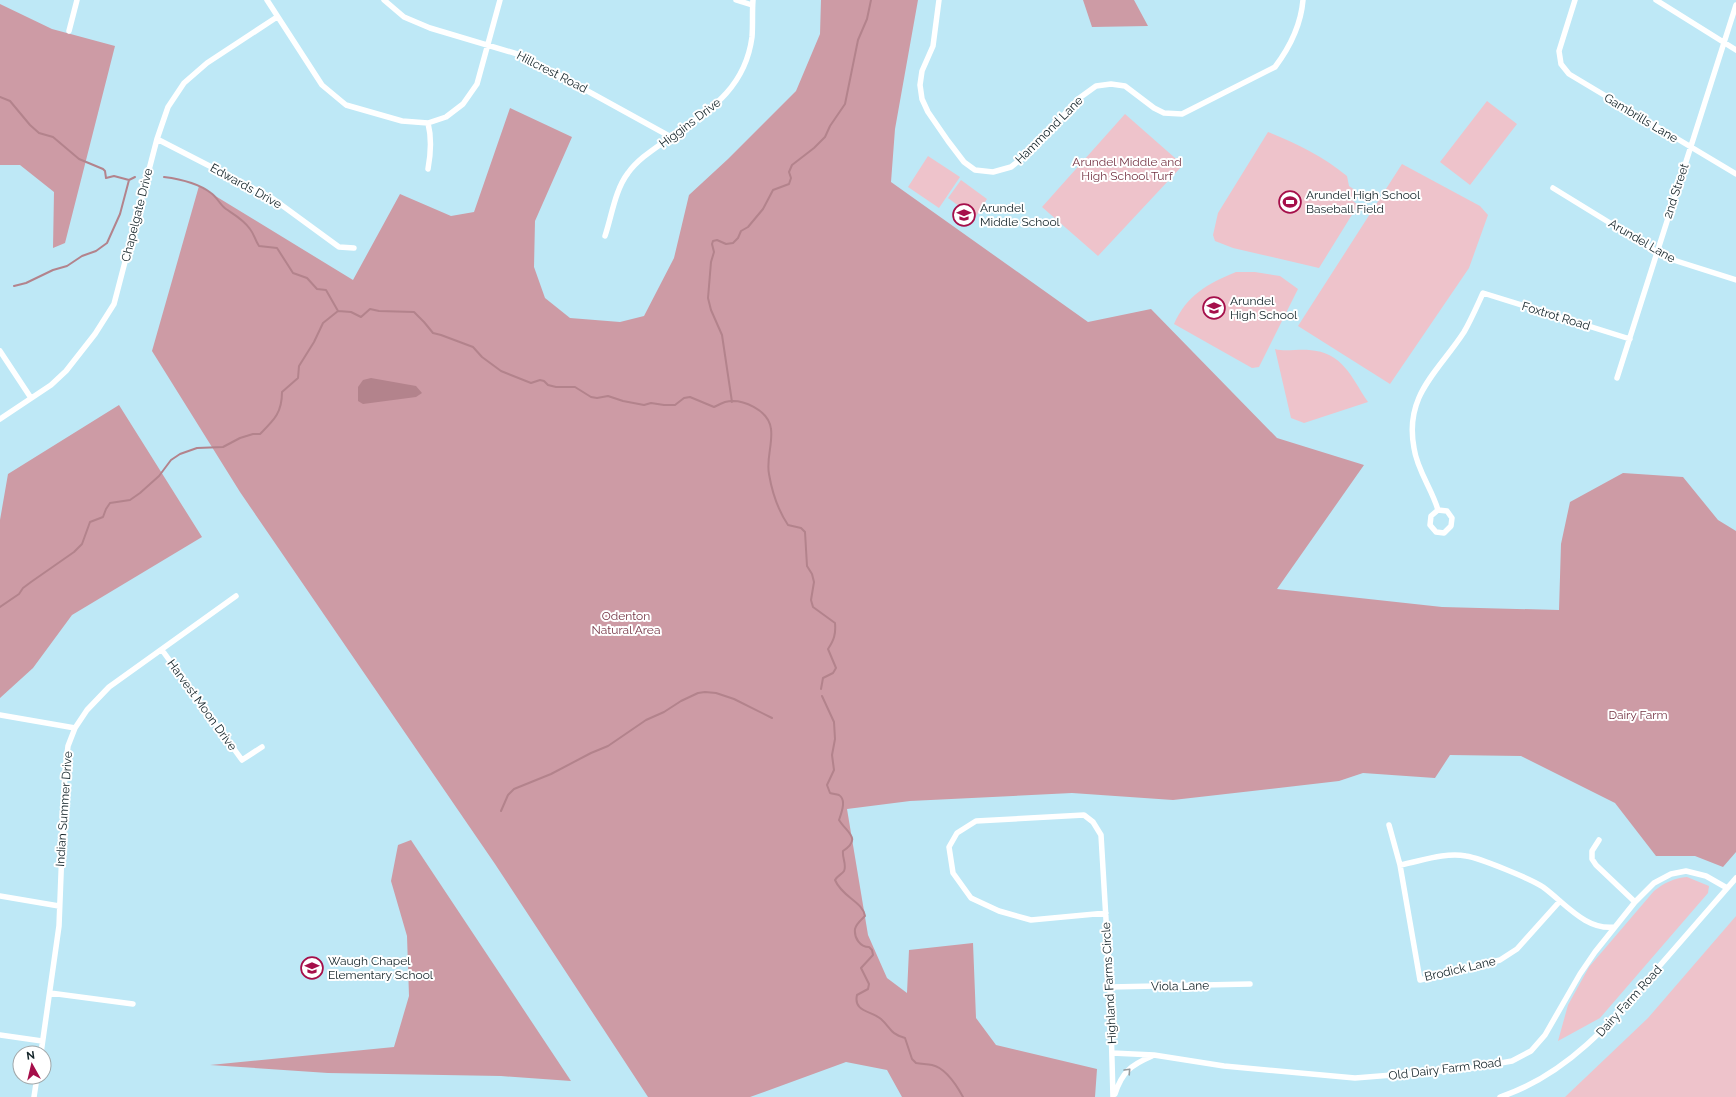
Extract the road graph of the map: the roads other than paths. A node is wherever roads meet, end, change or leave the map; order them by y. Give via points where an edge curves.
1 (77, 0) edge
2 (266, 0) edge
3 (384, 0) edge
4 (500, 0) edge
5 (736, 0) edge
6 (939, 0) edge
7 (1303, 0) edge
8 (1575, 0) edge
9 (1656, 0) edge
10 (753, 2) edge
11 (1736, 5) edge
12 (277, 17) junction
13 (69, 31) dead end
14 (1724, 42) junction
15 (488, 44) junction
16 (1736, 50) edge
17 (428, 123) junction
18 (156, 138) junction
19 (671, 138) junction
20 (1690, 147) junction
21 (428, 169) dead end
22 (1736, 174) edge
23 (1553, 188) dead end
24 (605, 236) dead end
25 (354, 248) dead end
26 (1657, 252) junction
27 (1736, 280) edge
28 (1630, 339) junction
29 (0, 351) edge
30 (1617, 378) dead end
31 (31, 398) junction
32 (0, 419) edge
33 (1438, 510) junction
34 (236, 596) dead end
35 (162, 650) junction
36 (0, 715) edge
37 (75, 728) junction
38 (262, 747) dead end
39 (1389, 825) dead end
40 (1599, 840) dead end
41 (1400, 865) junction
42 (1736, 878) edge
43 (1727, 888) junction
44 (0, 896) edge
45 (1560, 901) junction
46 (1635, 902) junction
47 (59, 906) junction
48 (1106, 913) junction
49 (1615, 928) junction
50 (1250, 984) dead end
51 (1110, 987) junction
52 (50, 993) junction
53 (133, 1004) dead end
54 (0, 1035) edge
55 (42, 1041) junction
56 (41, 1045) edge
57 (1112, 1053) junction
58 (1154, 1055) junction
59 (36, 1085) edge
60 (34, 1097) edge
61 (1114, 1097) edge
62 (1500, 1097) edge

1 - 13 street
2 - 12 street
3 - 15 street, Hillcrest Road via 410,20
4 - 15 street
5 - 10 street
6 - 7 street, Hammond Lane via 933,46 922,72 922,99 928,112 964,162 975,170 993,172 1011,167 1030,152 1075,102 1096,86 1125,86 1164,113 1182,114 1275,67 1285,54 1301,18
8 - 20 street, Gambrills Lane via 1559,51 1561,64 1569,74
9 - 14 street
10 - 19 street, Higgins Drive via 751,38 744,66 735,83 721,100
11 - 14 street, 2nd Street
12 - 17 street via 322,85 346,105 402,121
12 - 18 street, Chapelgate Drive via 207,63 184,83 168,107
14 - 16 street
14 - 20 street, 2nd Street
15 - 17 street via 477,84 463,104 446,117
15 - 19 street, Hillcrest Road via 524,56
17 - 21 street via 431,133
18 - 25 street, Edwards Drive via 272,198 339,247
18 - 31 street, Chapelgate Drive via 114,304 95,334 66,371
19 - 24 street, Higgins Drive via 628,172 621,185
20 - 22 street, Gambrills Lane
20 - 26 street, 2nd Street
23 - 26 street, Arundel Lane
26 - 27 street, Arundel Lane via 1667,258
26 - 28 street, 2nd Street
28 - 30 street, 2nd Street
28 - 33 street, Foxtrot Road via 1483,293 1464,331 1422,390 1413,410 1411,424 1414,449
29 - 31 street
31 - 32 street, Chapelgate Drive
33 - 33 street via 1431,516 1430,525 1436,532 1444,533 1451,526 1452,518 1447,511
34 - 35 street, Indian Summer Drive
35 - 37 street, Indian Summer Drive via 109,687 87,710
35 - 38 street, Harvest Moon Drive via 242,760
36 - 37 street
37 - 47 street, Indian Summer Drive via 68,746 65,772
39 - 41 street, Brodick Lane
40 - 46 street via 1592,851 1592,859 1596,866
41 - 45 street via 1446,856 1466,856 1542,886
41 - 45 street, Brodick Lane via 1420,980 1500,960 1517,949
42 - 43 street, Dairy Farm Road
43 - 46 street, Old Dairy Farm Road via 1706,876 1686,871 1678,872 1661,878
43 - 62 street, Dairy Farm Road via 1590,1044 1554,1072
44 - 47 street
45 - 49 street via 1589,923 1598,927
46 - 49 street, Old Dairy Farm Road
47 - 52 street, Indian Summer Drive via 59,926
48 - 48 street, Highland Farms Circle via 1031,920 999,911 971,898 953,873 949,847 957,833 976,821 1084,815 1093,822 1101,835
48 - 51 street, Highland Farms Circle
49 - 58 street, Old Dairy Farm Road via 1580,974 1545,1035 1531,1051 1512,1061 1460,1070 1355,1078 1224,1066
50 - 51 street, Viola Lane
51 - 57 street, Highland Farms Circle
52 - 53 street
52 - 55 street, Indian Summer Drive
54 - 55 street
55 - 56 street, Indian Summer Drive
57 - 58 street, Highland Farms Circle
57 - 61 street, Highland Farms Circle
61 -> 58 street via 1119,1081 1130,1068
59 - 60 street

